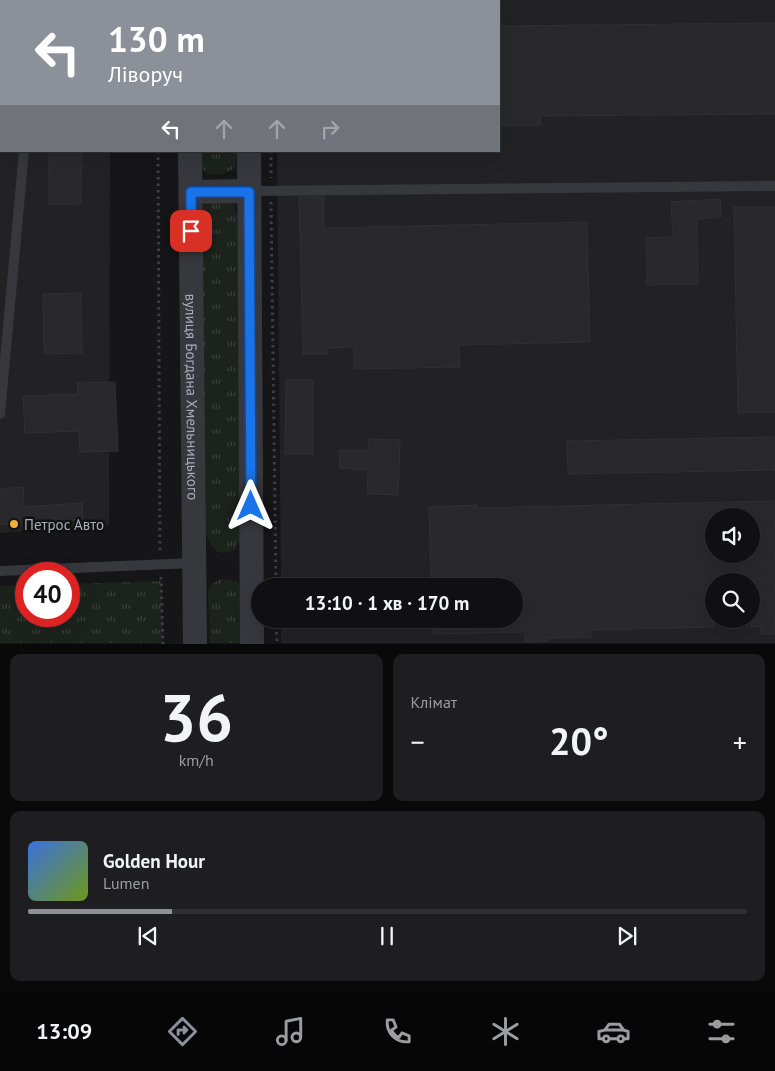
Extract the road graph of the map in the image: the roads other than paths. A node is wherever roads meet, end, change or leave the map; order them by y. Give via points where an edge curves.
1 (24, 152) edge
2 (190, 152) edge
3 (248, 152) edge
4 (775, 186) edge
5 (260, 191) junction
6 (191, 192) junction
7 (0, 414) edge
8 (194, 563) junction
9 (0, 571) edge
10 (195, 644) edge
11 (252, 644) edge

1 - 7 lane
2 - 6 street, вулиця Богдана Хмельницького
3 - 5 street
4 - 5 lane
5 - 6 street
5 - 11 street
6 - 8 street, вулиця Богдана Хмельницького
8 - 9 lane
8 - 10 street, вулиця Богдана Хмельницького

